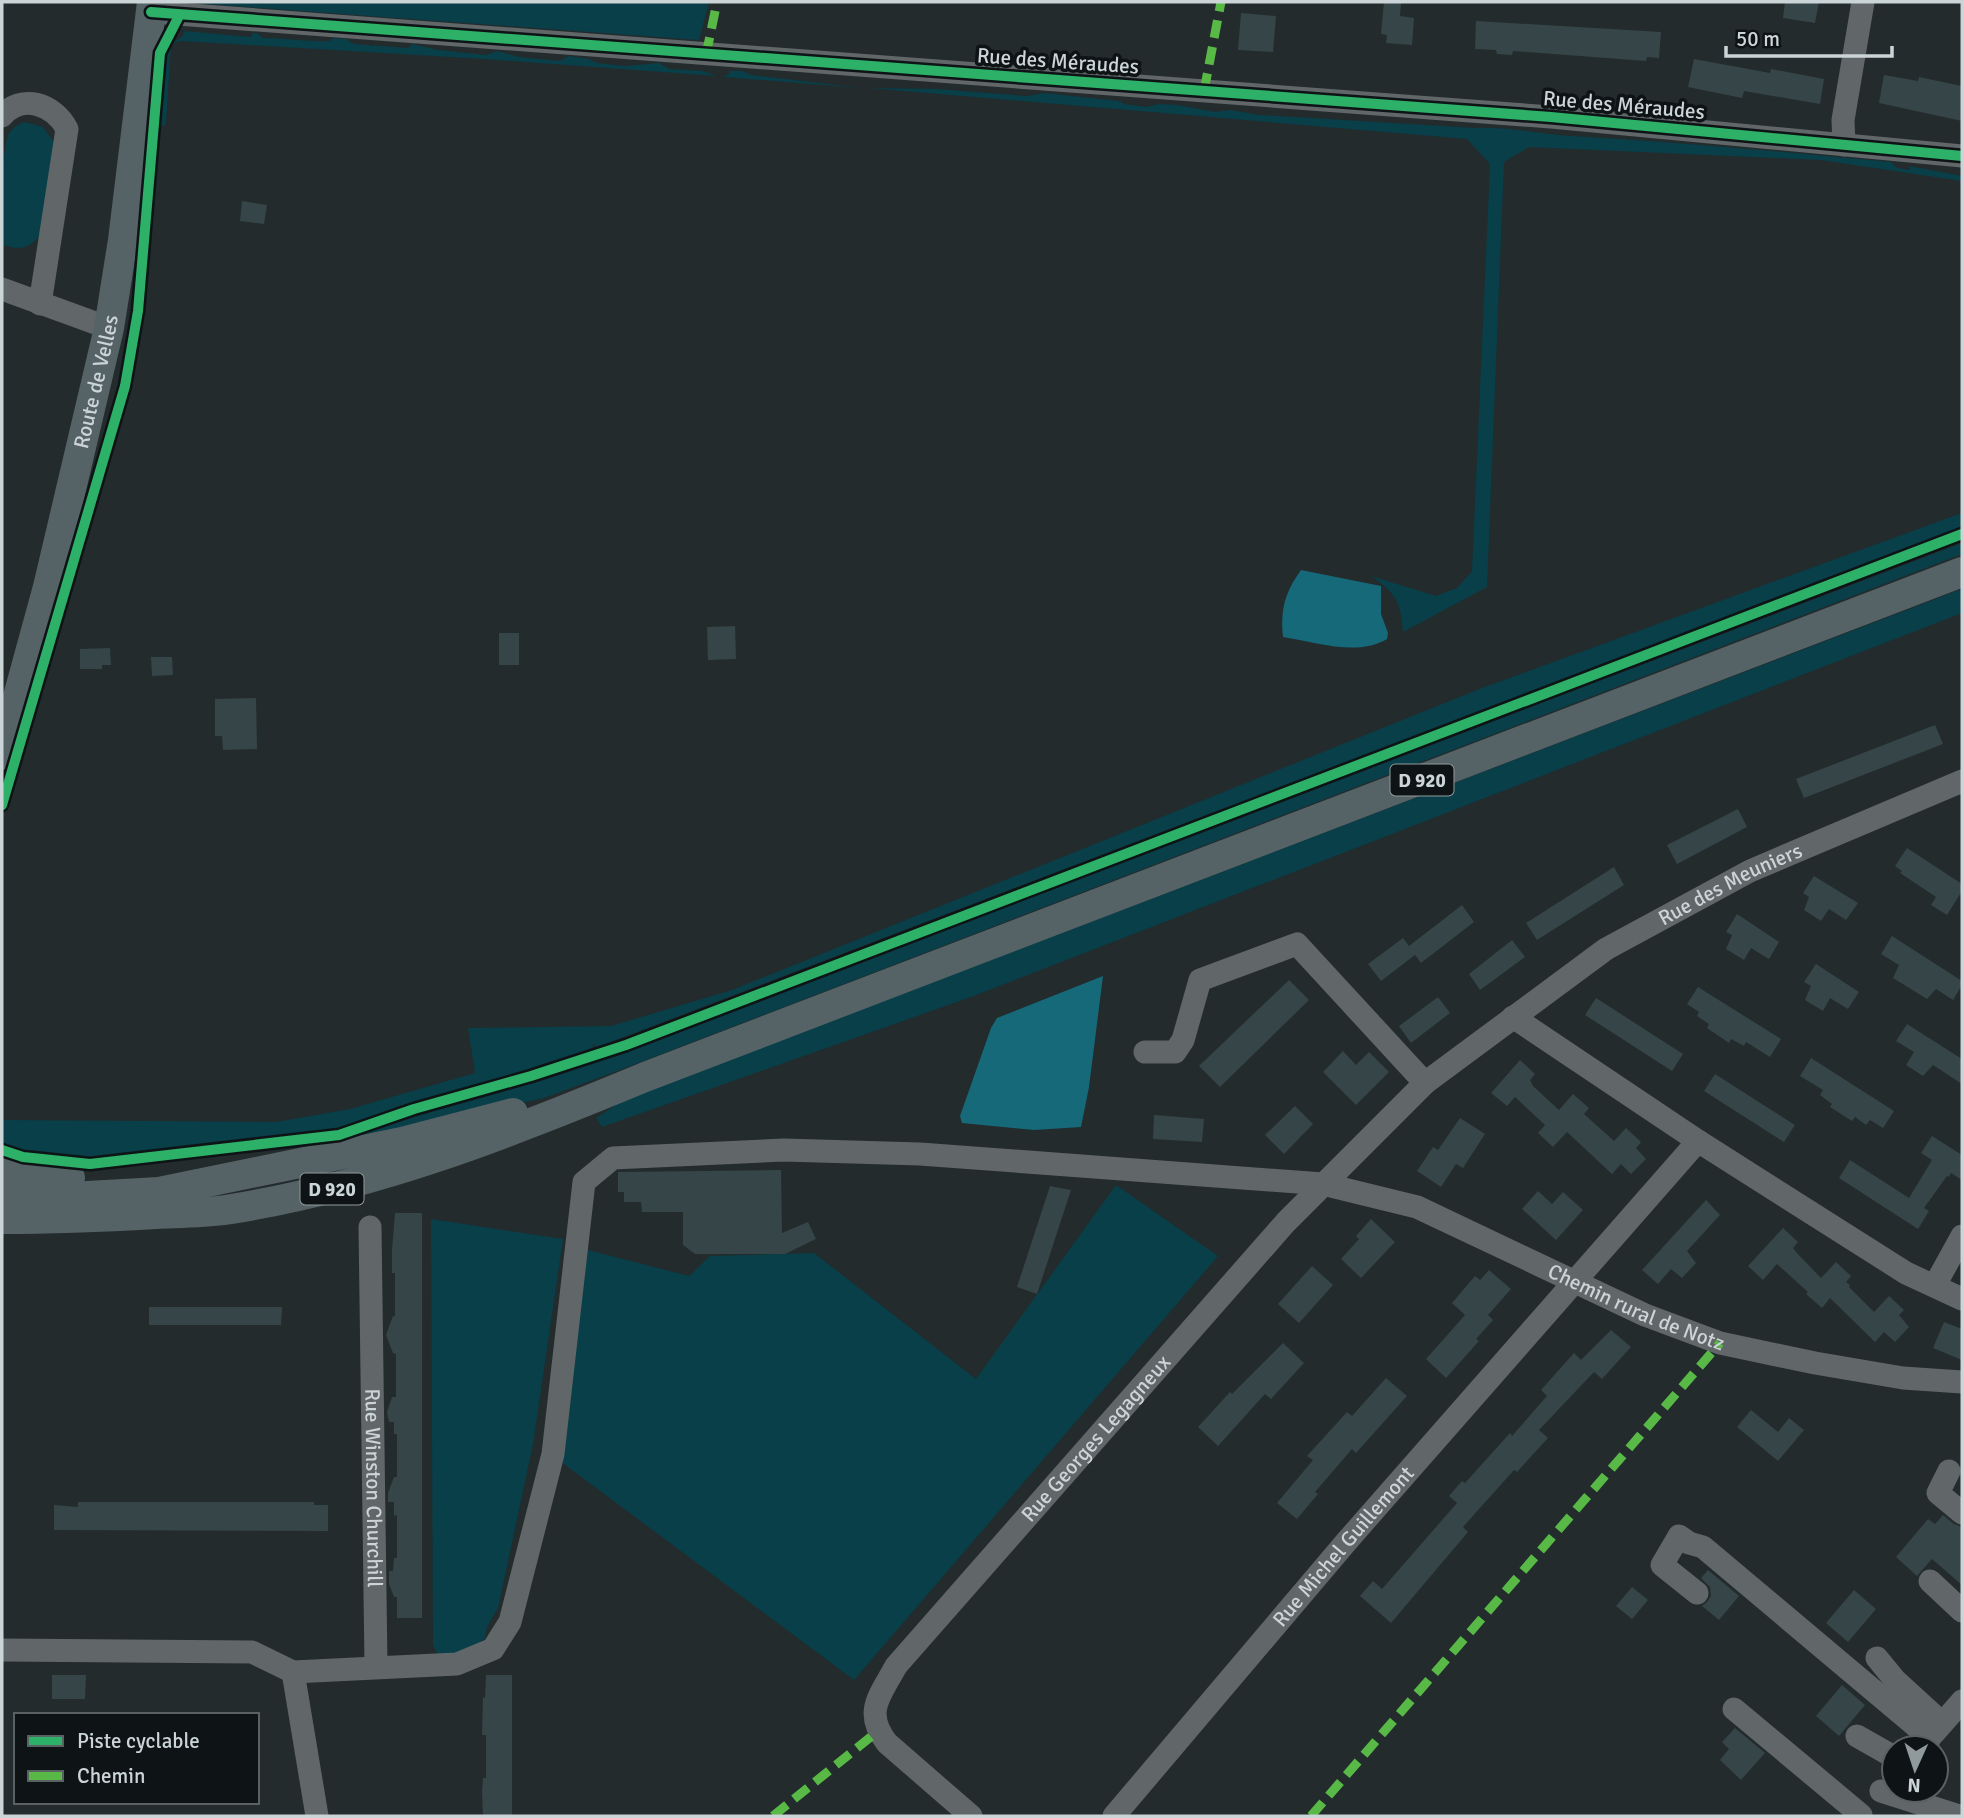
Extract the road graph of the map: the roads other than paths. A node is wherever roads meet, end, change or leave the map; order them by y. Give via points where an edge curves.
1 (1863, 2) edge
2 (151, 7) edge
3 (2, 116) edge
4 (1844, 145) junction
5 (1962, 156) edge
6 (2, 289) edge
7 (40, 304) junction
8 (109, 328) junction
9 (1962, 572) edge
10 (2, 755) edge
11 (1962, 781) edge
12 (1513, 1017) junction
13 (1145, 1052) dead end
14 (645, 1077) junction
15 (1425, 1083) junction
16 (1698, 1141) junction
17 (287, 1166) junction
18 (2, 1169) edge
19 (1323, 1184) junction
20 (2, 1191) edge
21 (2, 1219) edge
22 (370, 1227) dead end
23 (1962, 1236) edge
24 (1575, 1281) junction
25 (1935, 1285) junction
26 (1962, 1299) edge
27 (1962, 1382) edge
28 (1949, 1471) dead end
29 (1962, 1513) edge
30 (1930, 1581) dead end
31 (1697, 1592) dead end
32 (1962, 1611) edge
33 (2, 1650) edge
34 (1877, 1658) dead end
35 (376, 1666) junction
36 (293, 1672) junction
37 (1734, 1709) dead end
38 (1945, 1724) edge
39 (1857, 1736) dead end
40 (1880, 1749) edge
41 (1880, 1792) edge
42 (1932, 1804) edge
43 (966, 1812) edge
44 (317, 1816) edge
45 (1114, 1816) edge
46 (1860, 1816) edge
47 (1959, 1816) edge

1 - 4 street via 1843,120
2 - 4 street, Rue des Méraudes via 1551,117
2 - 8 main road, Route de Velles
3 - 7 street via 15,105 30,103 48,107 67,129
4 - 5 street, Rue des Méraudes
6 - 7 street
7 - 8 street
8 - 10 main road, Route de Velles via 48,587
9 - 14 main road, D 920
11 - 12 street, Rue des Meuniers via 1750,871 1606,949
12 - 15 street, Rue des Meuniers
12 - 16 street
13 - 15 street via 1175,1052 1183,1041 1200,980 1297,944
14 - 17 main road, D 920 via 402,1142
14 - 21 main road, D 920 via 460,1151 325,1191 222,1210
15 - 19 street, Rue Georges Legagneux
16 - 24 street
16 - 25 street via 1906,1273
17 - 18 main road, D 920 via 107,1180 51,1178
17 - 20 main road, D 920 via 159,1192 52,1198
19 - 24 street, Chemin rural de Notz via 1417,1208
19 - 35 street, Chemin rural de Notz via 919,1154 784,1150 613,1158 584,1182 553,1454 510,1622 493,1648 457,1664
19 - 43 street, Rue Georges Legagneux via 896,1666 874,1707 878,1731
22 - 35 street, Rue Winston Churchill
23 - 25 street
24 - 27 street, Chemin rural de Notz via 1645,1315 1720,1343 1903,1378
24 - 45 street, Rue Michel Guillemont
25 - 26 street
28 - 29 street via 1938,1493
30 - 32 street
31 - 38 street via 1662,1565 1679,1536 1703,1547
33 - 36 street via 251,1652
34 - 38 street via 1895,1681
35 - 36 street
36 - 44 street
37 - 46 street
39 - 40 street
41 - 46 street
42 - 47 street

